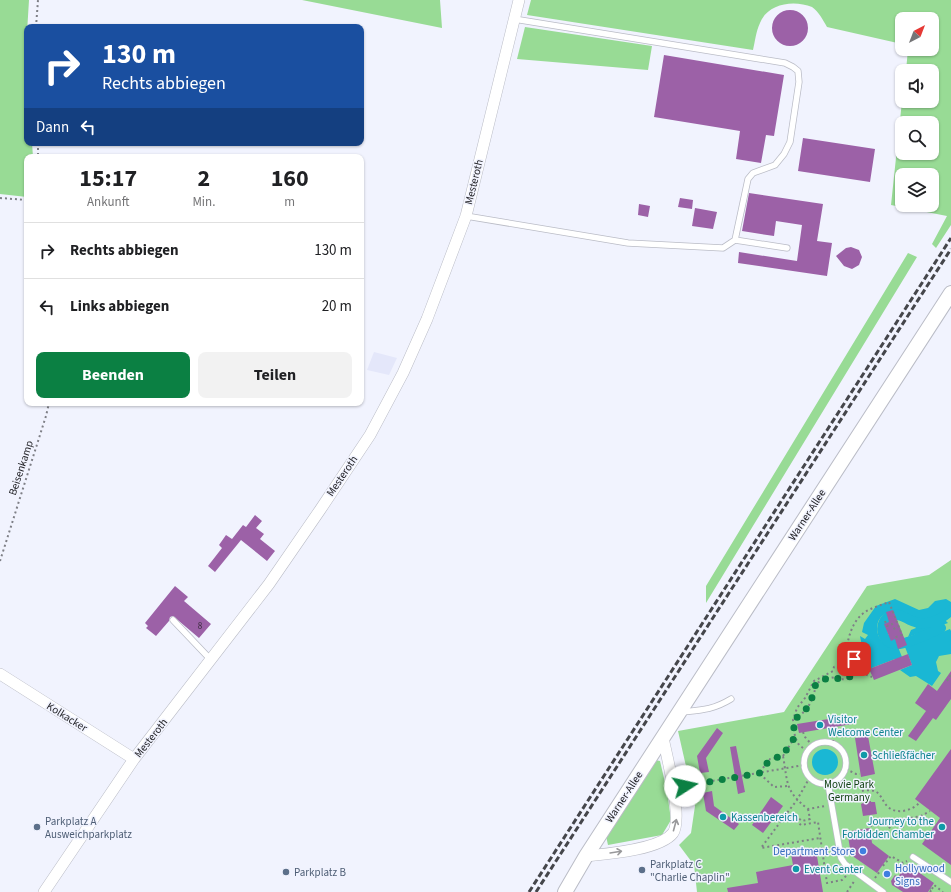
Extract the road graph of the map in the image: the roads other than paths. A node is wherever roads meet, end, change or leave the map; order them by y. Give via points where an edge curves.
1 (519, 0) edge
2 (514, 19) junction
3 (466, 216) junction
4 (734, 240) junction
5 (788, 248) dead end
6 (951, 293) edge
7 (173, 620) dead end
8 (211, 660) junction
9 (0, 674) edge
10 (731, 699) dead end
11 (680, 712) junction
12 (663, 738) junction
13 (134, 759) junction
14 (828, 784) junction
15 (586, 856) junction
16 (913, 857) road end
17 (951, 882) edge
18 (44, 892) edge
19 (564, 892) edge
20 (883, 892) edge

1 - 2 street, Mesteroth
2 - 3 street, Mesteroth
2 - 4 lane via 785,63 798,71 800,82 790,142 775,165 753,173 748,179
3 - 4 lane via 628,244 723,248
3 - 8 street, Mesteroth via 424,326 403,373 370,435 268,584
4 - 5 lane
6 - 11 street, Warner-Allee
7 - 8 lane
8 - 13 street, Mesteroth
9 - 13 street, Kolkacker
10 - 11 lane via 720,706
11 - 12 street, Warner-Allee
12 - 15 street, Warner-Allee
15 -> 12 street via 646,847 664,840 672,833 677,822 677,810
13 - 18 street, Mesteroth
14 - 14 lane via 841,778 846,769 846,758 839,746 826,741 819,742 807,751 804,765 806,772 815,782
14 - 20 lane via 841,858 851,869
15 - 19 street, Warner-Allee
16 - 17 lane

